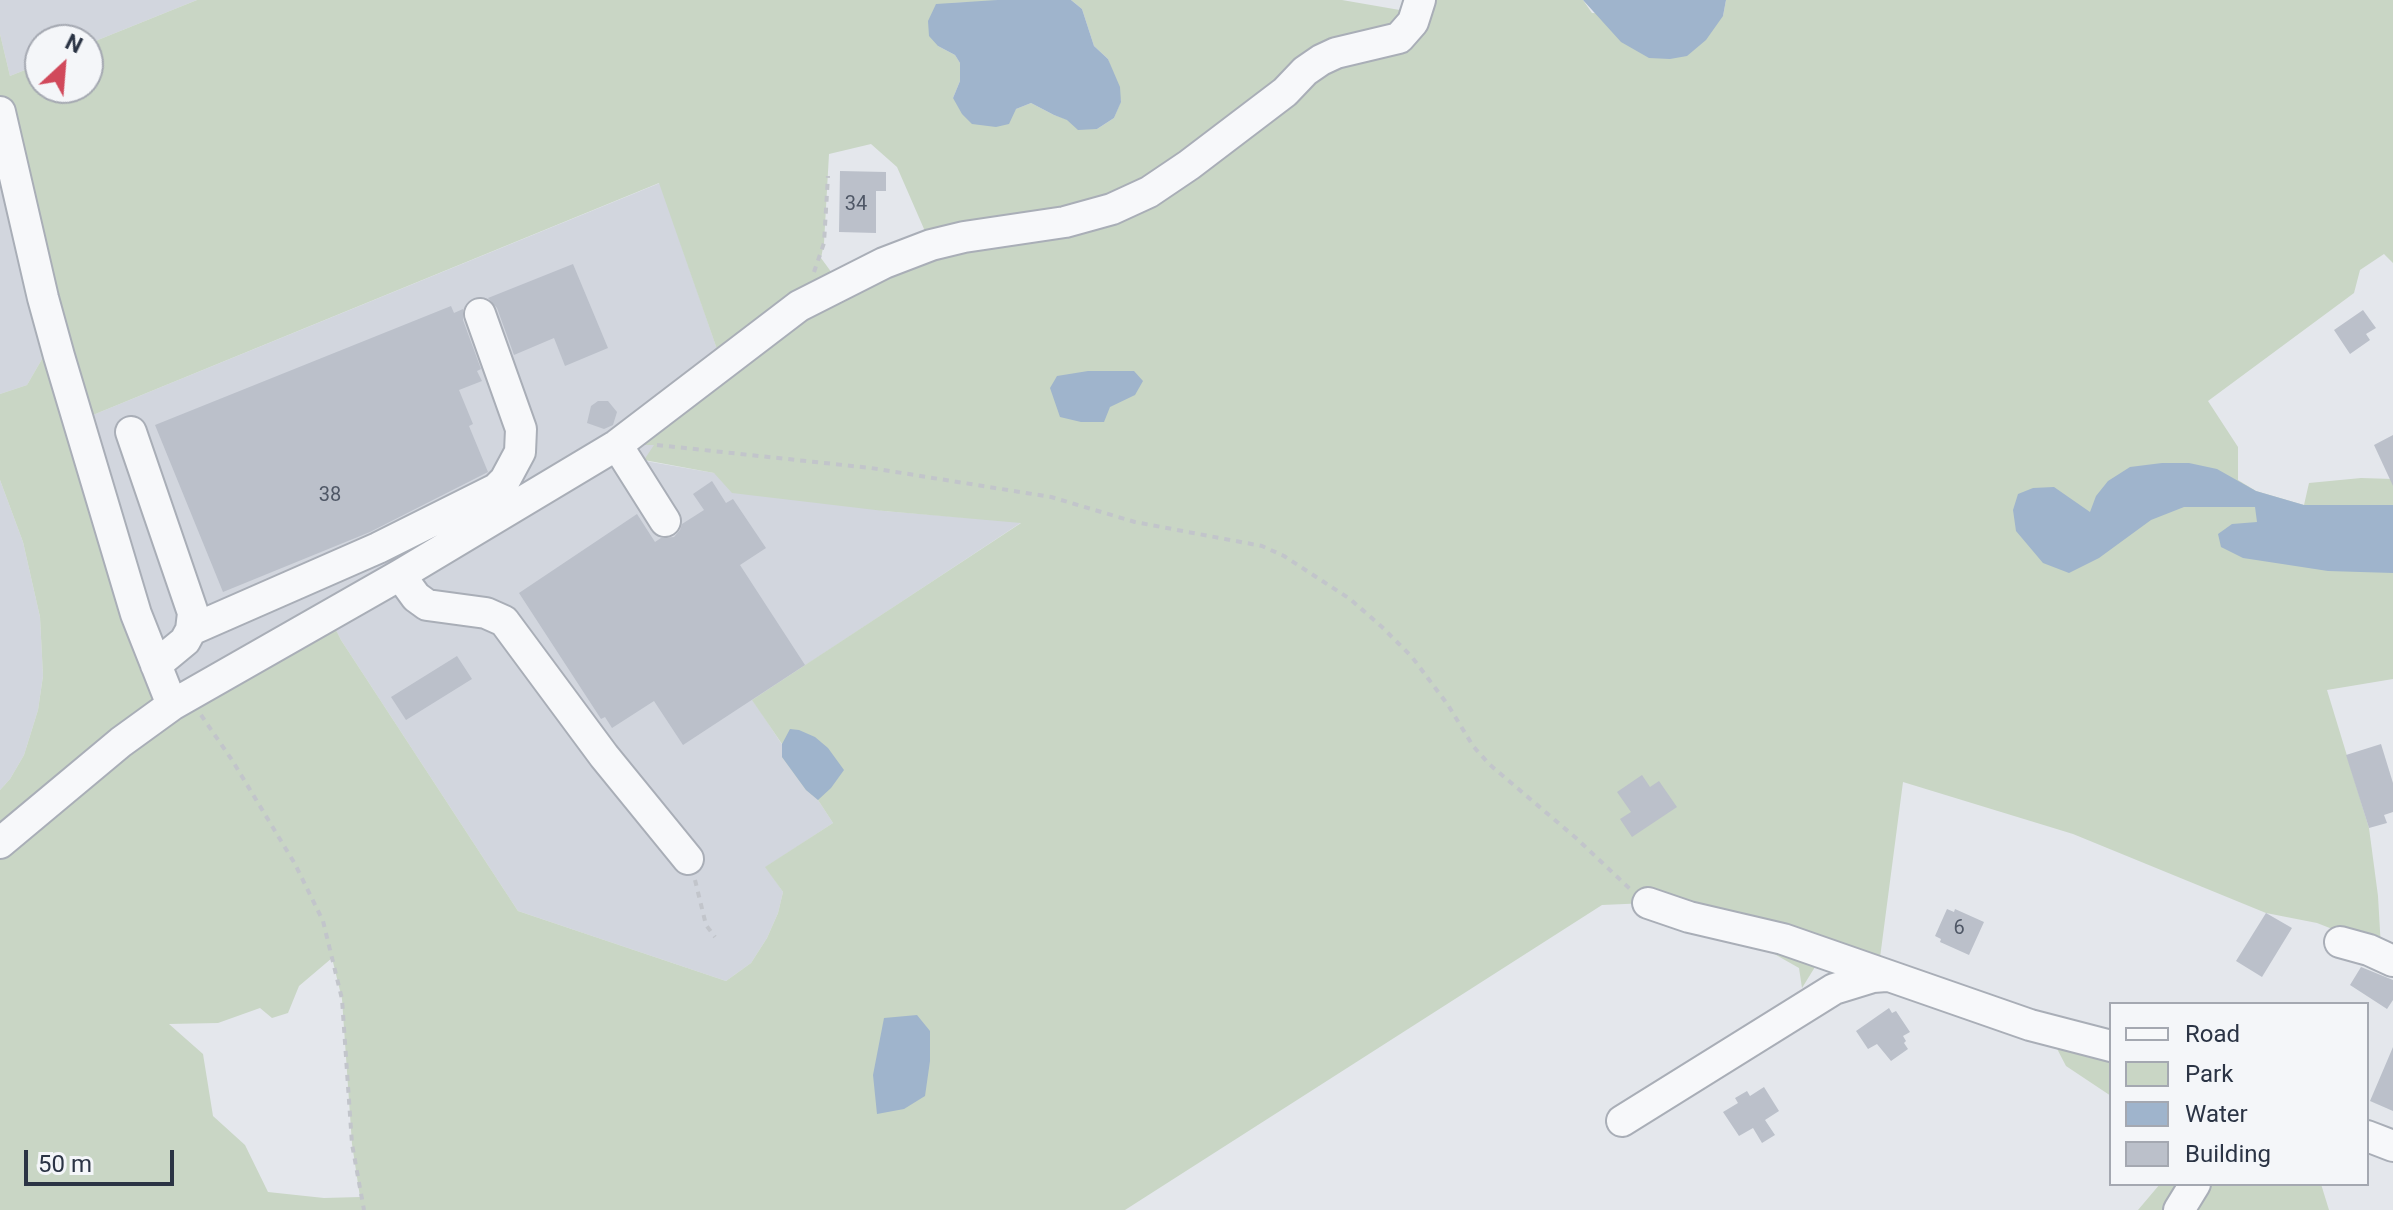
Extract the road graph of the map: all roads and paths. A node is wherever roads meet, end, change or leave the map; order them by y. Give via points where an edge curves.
1 (1420, 0) edge
2 (0, 112) edge
3 (828, 176) dead end
4 (799, 306) junction
5 (480, 314) dead end
6 (131, 432) dead end
7 (617, 445) junction
8 (655, 445) dead end
9 (665, 521) dead end
10 (400, 575) junction
11 (191, 630) junction
12 (156, 665) junction
13 (180, 701) junction
14 (0, 843) edge
15 (688, 859) joint
16 (1648, 903) joint
17 (715, 937) dead end
18 (2340, 942) dead end
19 (2393, 961) edge
20 (1892, 977) junction
21 (2109, 1045) edge
22 (1622, 1121) dead end
23 (2369, 1137) edge
24 (2393, 1146) edge
25 (2194, 1186) edge
26 (364, 1210) edge
27 (2179, 1210) edge

1 - 4 lane via 1413,22 1399,38 1321,60 1149,192 1065,222 931,245
2 - 12 lane via 43,298 136,614
3 - 4 path via 821,258
4 - 7 lane
5 - 11 lane via 521,429 520,452 505,480 378,548
6 - 11 lane via 189,596
7 - 9 lane
7 - 10 lane
8 - 16 path via 871,468 1051,497 1135,522 1262,546 1284,556 1382,627 1412,657 1489,764
10 - 13 lane
10 - 15 lane via 427,605 486,613 504,621
11 - 12 lane
12 - 13 lane
13 - 14 lane via 121,742
13 - 26 path via 232,760 323,921 342,999 352,1144
15 - 17 path via 706,925
16 - 20 lane via 1783,939
18 - 19 lane
20 - 21 lane via 2030,1025
20 - 22 lane via 1834,989
23 - 24 lane
25 - 27 lane

